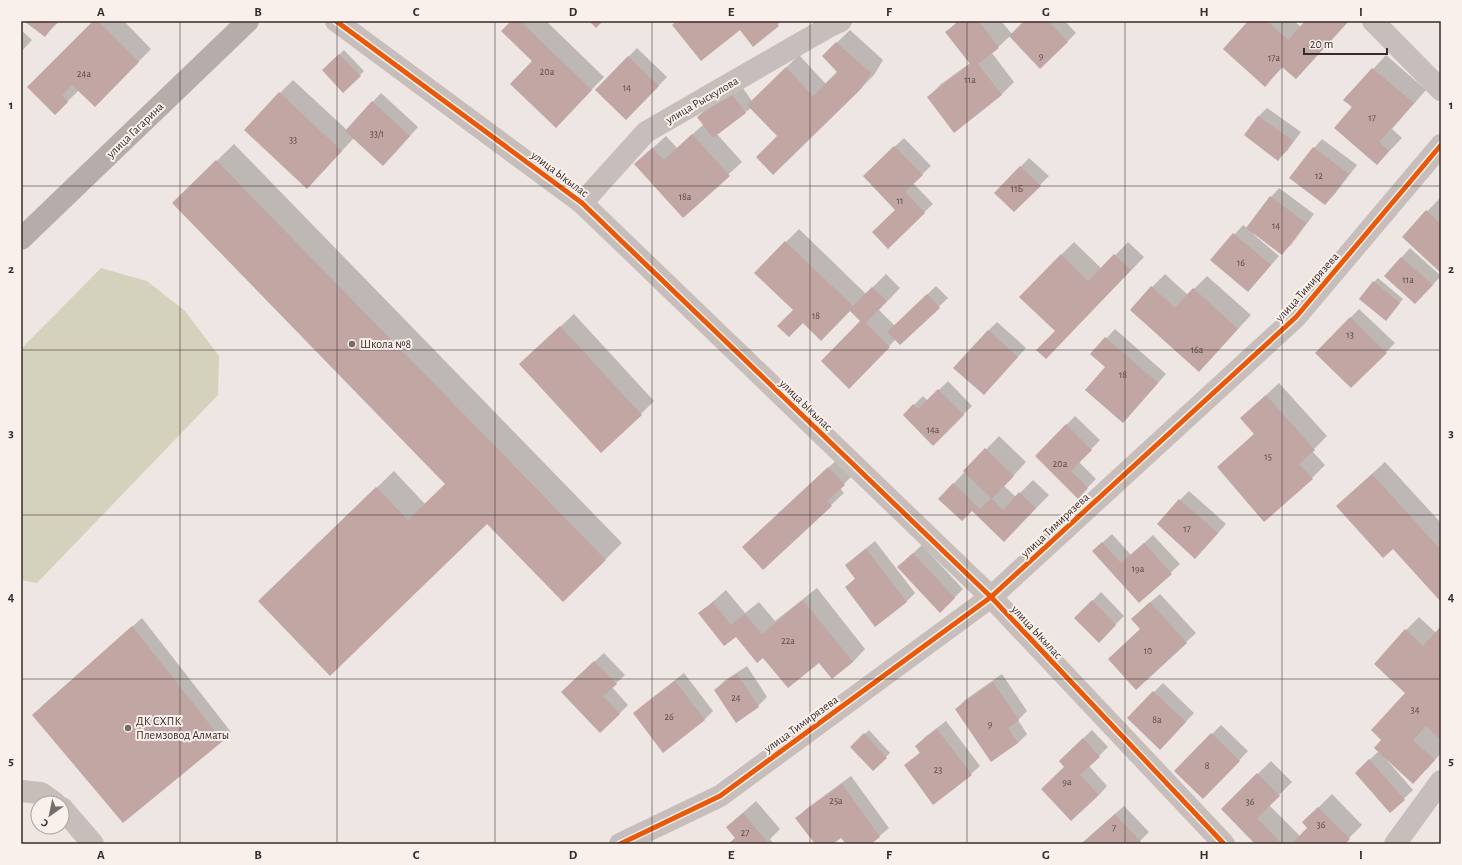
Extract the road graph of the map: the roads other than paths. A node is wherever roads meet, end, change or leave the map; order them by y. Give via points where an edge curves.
1 (248, 21) edge
2 (336, 21) edge
3 (841, 21) edge
4 (1373, 21) edge
5 (1441, 90) edge
6 (1441, 145) edge
7 (582, 203) junction
8 (21, 239) edge
9 (991, 597) junction
10 (1441, 781) edge
11 (21, 791) edge
12 (44, 795) edge
13 (70, 817) edge
14 (93, 844) edge
15 (620, 844) edge
16 (1224, 844) edge
17 (1395, 844) edge

1 - 8 main road, улица Гагарина
2 - 7 street, улица Ыкылас
3 - 7 street, улица Рыскулова via 646,132
4 - 5 street
6 - 9 street, улица Тимирязева via 1296,317
7 - 9 street, улица Ыкылас
9 - 15 street, улица Тимирязева via 720,796
9 - 16 street, улица Ыкылас
10 - 17 street
11 - 12 street
13 - 14 street

